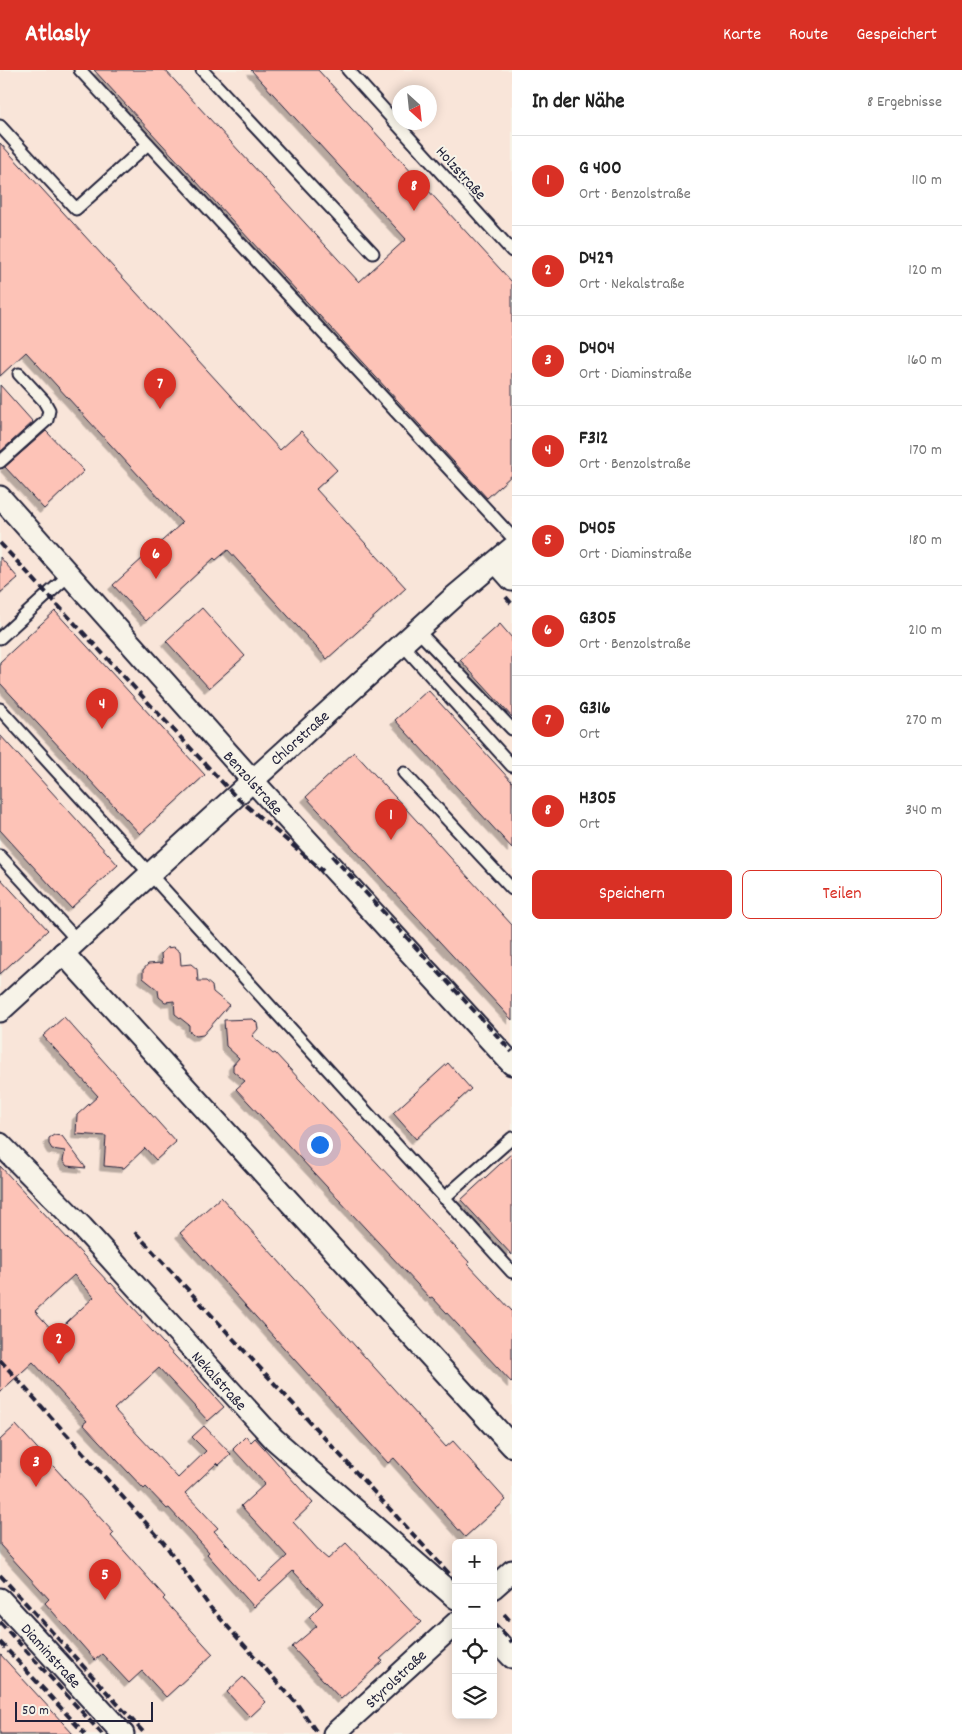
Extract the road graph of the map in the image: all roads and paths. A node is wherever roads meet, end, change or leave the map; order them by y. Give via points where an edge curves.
1 (80, 70) edge
2 (202, 70) edge
3 (348, 70) edge
4 (0, 126) edge
5 (148, 144) junction
6 (512, 251) edge
7 (373, 253) dead end
8 (19, 374) dead end
9 (0, 462) edge
10 (0, 497) edge
11 (512, 537) edge
12 (512, 548) edge
13 (496, 562) junction
14 (70, 575) junction
15 (512, 580) edge
16 (410, 637) junction
17 (0, 638) edge
18 (0, 709) edge
19 (512, 729) edge
20 (512, 766) edge
21 (404, 773) dead end
22 (252, 780) junction
23 (0, 856) edge
24 (149, 874) junction
25 (512, 889) edge
26 (70, 946) junction
27 (2, 1004) edge
28 (512, 1064) edge
29 (512, 1138) edge
30 (0, 1144) edge
31 (444, 1198) junction
32 (512, 1272) edge
33 (512, 1446) edge
34 (512, 1571) edge
35 (497, 1584) edge
36 (452, 1595) edge
37 (3, 1607) edge
38 (452, 1627) edge
39 (497, 1641) edge
40 (512, 1657) edge
41 (124, 1734) edge
42 (334, 1734) edge

1 - 5 lane
2 - 7 lane
3 - 6 lane, Holzstraße
4 - 5 lane via 76,208
5 - 11 lane
8 - 9 lane via 44,401 49,410 47,420
10 - 14 street, Benzolstraße
12 - 13 street, Chlorstraße
13 - 15 street
13 - 16 street, Chlorstraße
14 - 17 lane
14 - 22 street, Benzolstraße
16 - 19 lane
16 - 20 lane
16 - 22 street, Chlorstraße
18 - 24 lane
21 - 25 lane
22 - 24 street, Chlorstraße
22 - 28 street, Benzolstraße
23 - 26 lane
24 - 26 street, Chlorstraße
24 - 31 lane
26 - 27 street, Chlorstraße
26 - 33 street
29 - 31 lane
30 - 36 street, Nekalstraße via 82,1228 274,1439
31 - 32 lane
34 - 35 street
37 - 41 street, Diaminstraße
38 - 42 street, Styrolstraße
39 - 40 street

